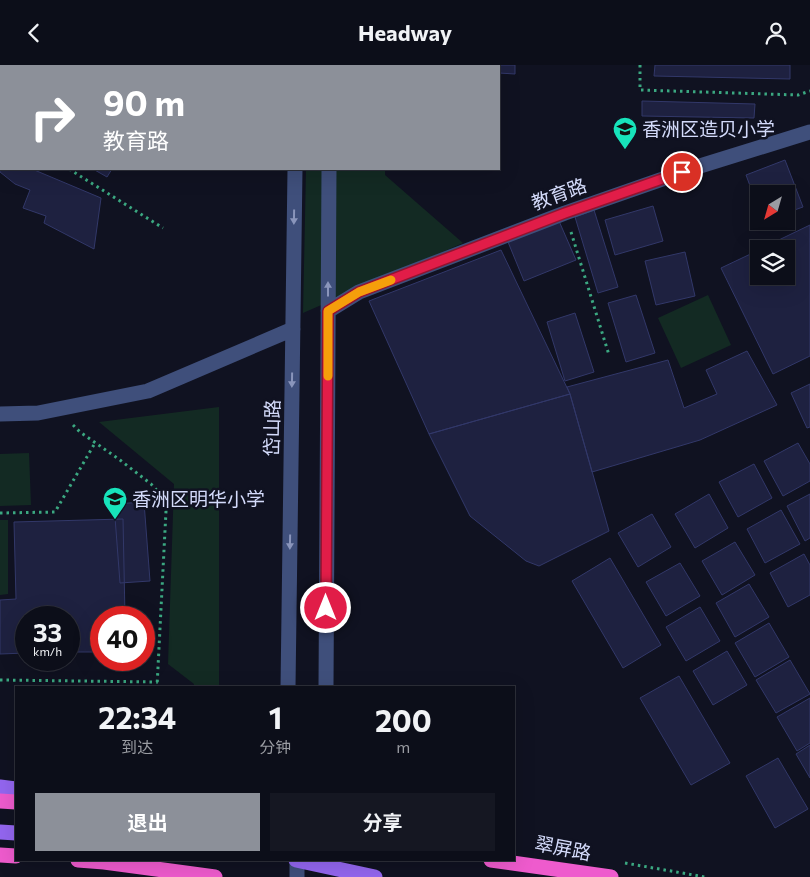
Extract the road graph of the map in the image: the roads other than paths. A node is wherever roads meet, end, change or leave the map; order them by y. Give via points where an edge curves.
1 (810, 132) edge
2 (295, 170) edge
3 (329, 170) edge
4 (328, 311) junction
5 (293, 329) junction
6 (0, 414) edge
7 (288, 686) edge
8 (326, 686) edge
9 (0, 787) edge
10 (15, 789) edge
11 (0, 801) edge
12 (15, 802) edge
13 (0, 832) edge
14 (15, 833) edge
15 (0, 855) edge
16 (15, 856) edge
17 (515, 859) edge
18 (91, 861) edge
19 (296, 861) edge
20 (498, 861) edge
21 (318, 862) edge
22 (215, 877) edge
23 (297, 877) edge
24 (375, 877) edge
25 (605, 877) edge
26 (611, 877) edge

1 - 4 street, 教育路 via 565,213 359,292
2 -> 5 street, 岱山路
4 -> 3 street
4 - 8 street
5 - 6 street via 148,391 38,413
5 -> 7 street, 岱山路
9 - 10 main road
11 - 12 highway
13 - 14 main road
15 - 16 highway
17 - 25 main road, 翠屏路
18 - 22 highway
19 - 23 street
20 - 26 highway, bridge
21 - 24 main road

